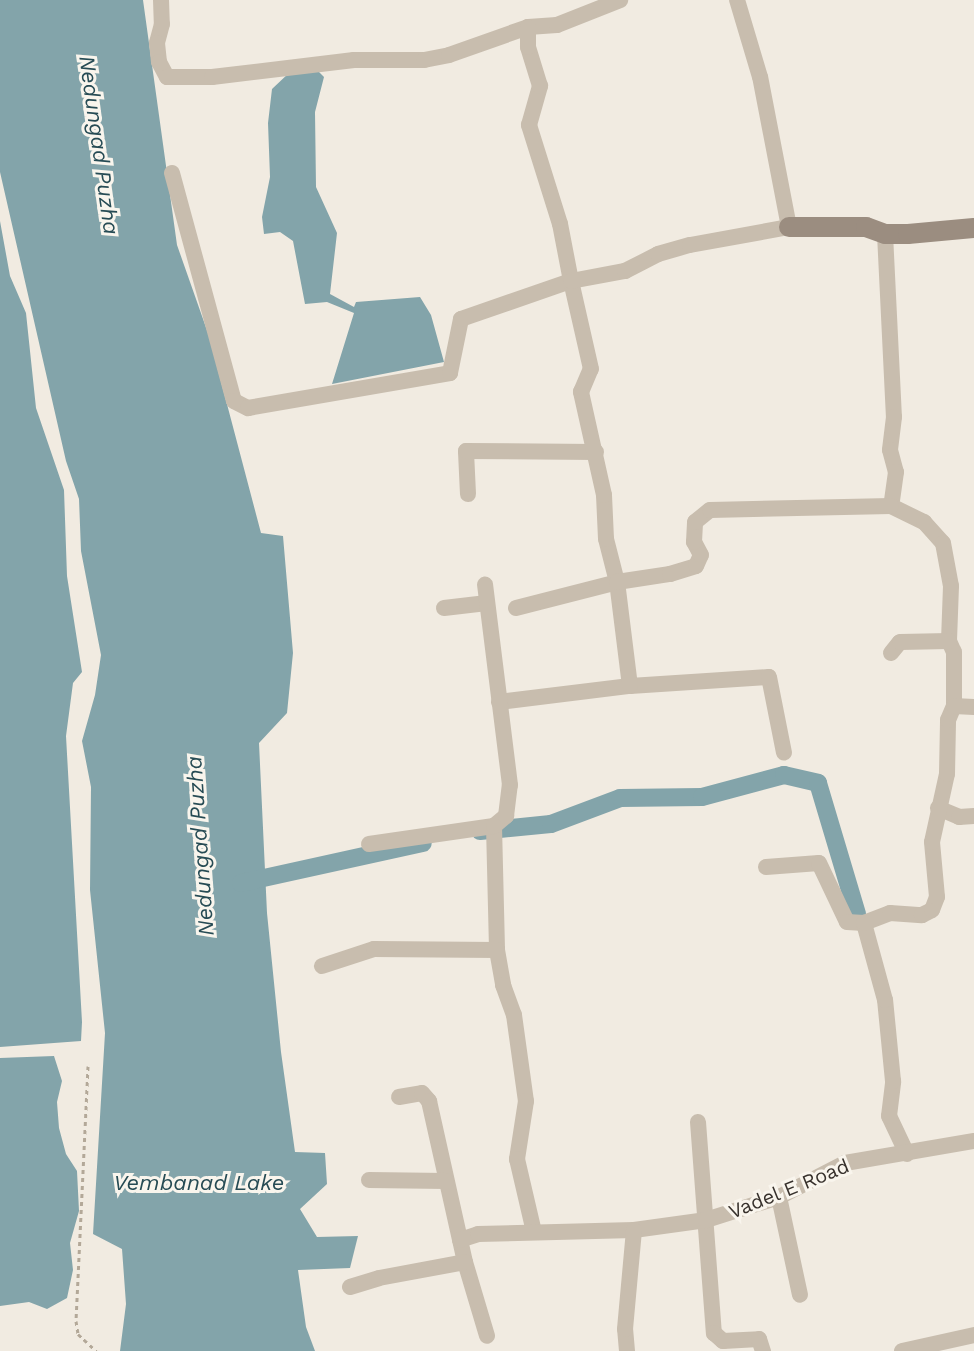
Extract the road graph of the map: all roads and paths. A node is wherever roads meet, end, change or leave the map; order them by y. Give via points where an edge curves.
1 (161, 0) edge
2 (620, 0) edge
3 (737, 0) edge
4 (528, 27) junction
5 (172, 173) dead end
6 (789, 227) junction
7 (974, 228) edge
8 (885, 234) junction
9 (571, 281) junction
10 (596, 452) junction
11 (468, 494) dead end
12 (891, 506) junction
13 (617, 582) junction
14 (485, 585) dead end
15 (487, 603) junction
16 (444, 608) dead end
17 (516, 608) dead end
18 (949, 641) junction
19 (891, 653) dead end
20 (630, 686) junction
21 (499, 702) junction
22 (954, 706) junction
23 (974, 707) edge
24 (784, 753) dead end
25 (938, 808) junction
26 (974, 816) edge
27 (494, 830) junction
28 (369, 844) dead end
29 (766, 867) dead end
30 (864, 923) junction
31 (497, 950) junction
32 (322, 966) dead end
33 (88, 1066) dead end
34 (399, 1097) dead end
35 (698, 1122) dead end
36 (974, 1141) edge
37 (907, 1154) junction
38 (369, 1180) dead end
39 (446, 1181) junction
40 (779, 1197) junction
41 (706, 1220) junction
42 (634, 1230) junction
43 (534, 1232) junction
44 (460, 1240) junction
45 (465, 1262) junction
46 (350, 1287) dead end
47 (800, 1295) dead end
48 (974, 1335) edge
49 (487, 1336) dead end
50 (96, 1351) edge
51 (627, 1351) edge
52 (763, 1351) edge
53 (902, 1351) edge

1 - 4 street via 157,43 167,77 212,77 354,60 424,60
2 - 4 street via 557,25
3 - 6 street via 760,77
4 - 9 street via 540,86 529,125 560,224
5 - 9 street via 234,401 248,408 450,373 461,319
6 - 8 street via 866,227
6 - 9 street via 690,245 625,271
7 - 8 street
8 - 12 street via 894,417 890,450 896,472
9 - 10 street via 591,369 581,392
10 - 11 street via 466,451
10 - 13 street via 606,539
12 - 13 street via 710,510 695,522 694,542 701,555 696,566
12 - 18 street via 924,522 943,543 951,586
13 - 17 street
13 - 20 street
14 - 15 street
15 - 16 street
15 - 21 street
18 - 19 street via 900,642
18 - 22 street via 954,652
20 - 21 street
20 - 24 street via 769,677
21 - 27 street via 510,808
22 - 23 street
22 - 25 street
25 - 26 street via 959,817
25 - 30 street via 932,842 937,897 932,910 922,915 890,913
27 - 28 street
27 - 31 street
29 - 30 street via 819,863 847,922
30 - 37 street via 885,1000 893,1081 889,1116
31 - 32 street via 374,949
31 - 43 street via 519,1045 526,1101 517,1159
33 - 50 path via 76,1321 78,1334
34 - 39 street via 422,1093 429,1101
35 - 41 street
36 - 37 street, Vadel E Road
37 - 40 street, Vadel E Road via 845,1163
38 - 39 street
39 - 44 street
40 - 41 street, Vadel E Road
40 - 47 street
41 - 42 street, Vadel E Road
41 - 52 street via 714,1333 723,1341 759,1339
42 - 43 street, Vadel E Road
42 - 51 street
43 - 44 street, Vadel E Road via 478,1234
44 - 45 street
45 - 46 street
45 - 49 street
48 - 53 street

